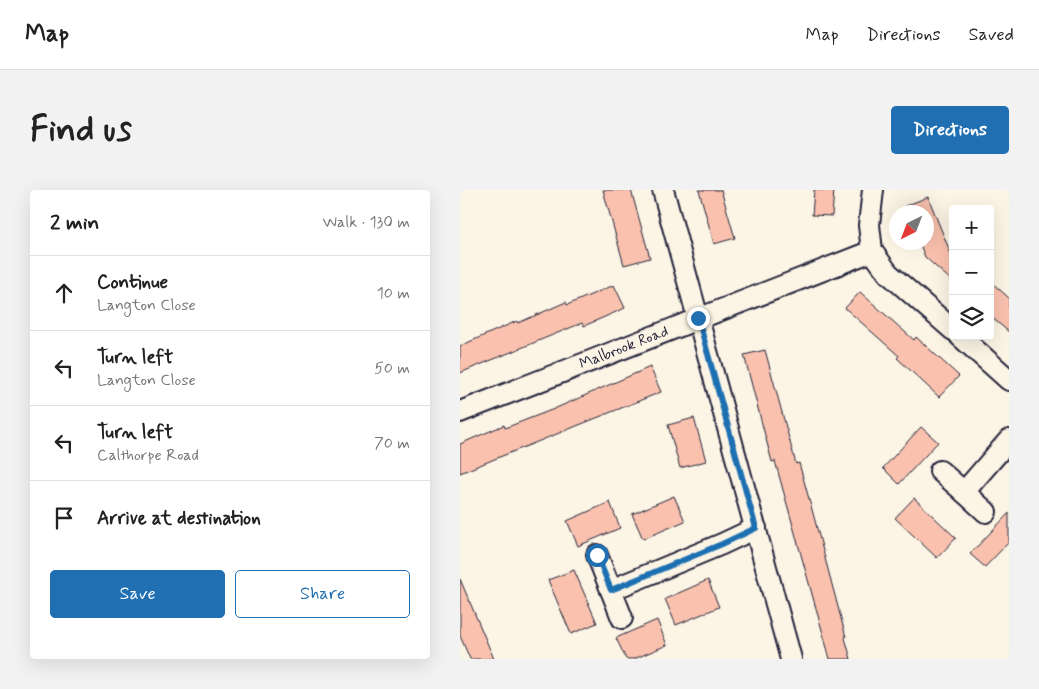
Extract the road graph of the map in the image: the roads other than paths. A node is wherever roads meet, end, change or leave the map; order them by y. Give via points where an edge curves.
1 (663, 190) edge
2 (872, 190) edge
3 (872, 251) junction
4 (698, 318) junction
5 (949, 326) edge
6 (964, 340) edge
7 (1009, 380) edge
8 (460, 412) edge
9 (1009, 440) edge
10 (940, 471) dead end
11 (964, 492) junction
12 (986, 512) dead end
13 (756, 528) junction
14 (597, 555) dead end
15 (611, 590) junction
16 (622, 618) dead end
17 (791, 659) edge

1 - 4 street
2 - 3 street via 869,225
3 - 4 street, Malbrook Road
3 - 5 street via 888,272
4 - 8 street, Malbrook Road
4 - 13 street
6 - 7 street
9 - 11 street
10 - 11 street
11 - 12 street
13 - 15 street
13 - 17 street
14 - 15 street
15 - 16 street

